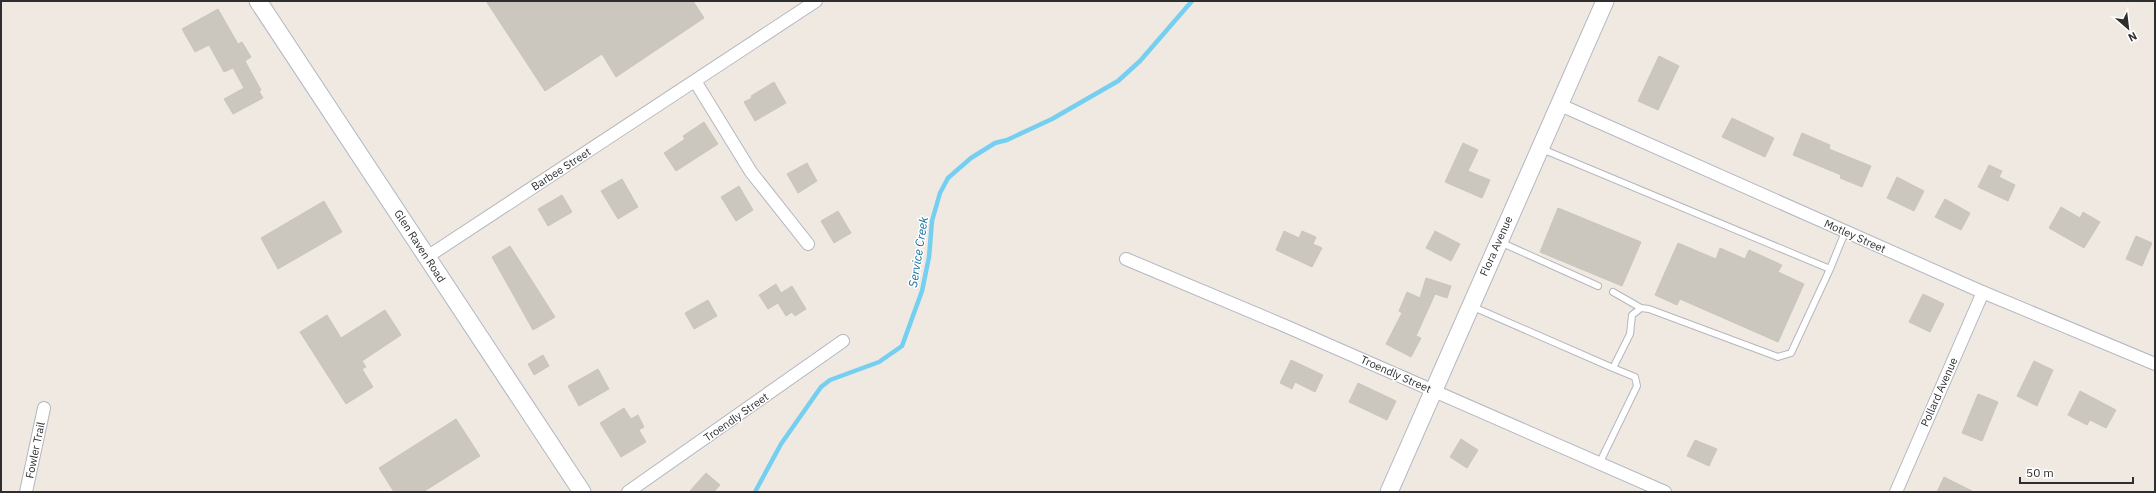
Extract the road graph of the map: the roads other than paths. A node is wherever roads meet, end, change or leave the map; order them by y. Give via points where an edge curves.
1 (258, 1) edge
2 (1604, 1) edge
3 (813, 2) edge
4 (695, 81) junction
5 (1558, 104) junction
6 (1539, 147) junction
7 (1845, 232) junction
8 (1498, 242) junction
9 (808, 244) dead end
10 (427, 257) junction
11 (1126, 259) dead end
12 (1830, 269) junction
13 (1598, 286) dead end
14 (1613, 292) dead end
15 (1983, 292) junction
16 (1470, 306) junction
17 (1641, 308) junction
18 (843, 341) dead end
19 (2155, 364) edge
20 (1613, 368) junction
21 (1433, 390) junction
22 (44, 408) dead end
23 (1599, 464) junction
24 (26, 492) edge
25 (582, 492) edge
26 (628, 492) edge
27 (1389, 492) edge
28 (1666, 492) edge
29 (1896, 492) edge

1 - 10 street, Glen Raven Road
2 - 5 street, Flora Avenue
3 - 4 street, Barbee Street
4 - 9 street via 751,172
4 - 10 street, Barbee Street
5 - 6 street, Flora Avenue
5 - 7 street, Motley Street
6 - 8 street, Flora Avenue
6 - 12 lane
7 - 12 lane
7 - 15 street, Motley Street
8 - 13 lane
8 - 16 street, Flora Avenue
10 - 25 street, Glen Raven Road
11 - 21 street, Troendly Street
12 - 17 lane via 1791,353 1778,357
14 - 17 lane
15 - 19 street, Motley Street
15 - 29 street, Pollard Avenue
16 - 20 lane
16 - 21 street, Flora Avenue
17 - 20 lane via 1632,315 1630,334
18 - 26 street, Troendly Street
20 - 23 lane via 1635,377 1637,386
21 - 23 street, Troendly Street
21 - 27 street, Flora Avenue
22 - 24 street, Fowler Trail
23 - 28 street, Troendly Street

